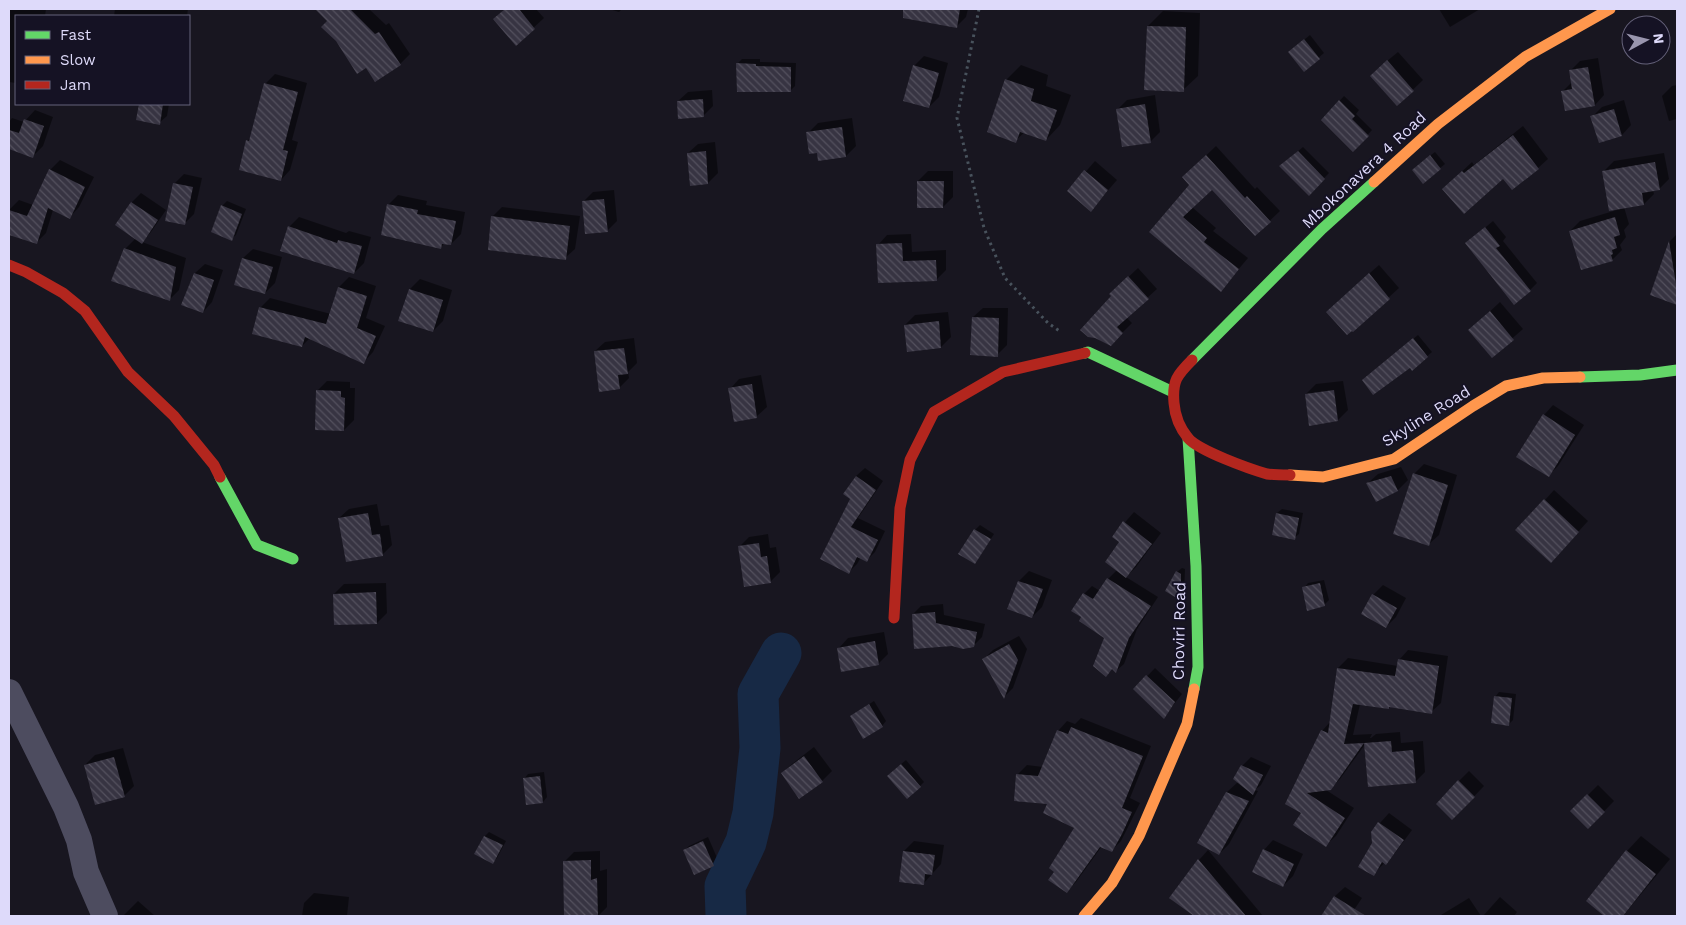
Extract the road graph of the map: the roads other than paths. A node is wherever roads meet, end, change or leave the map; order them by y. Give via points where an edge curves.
1 (1610, 9) edge
2 (9, 265) edge
3 (1677, 370) edge
4 (1172, 392) junction
5 (1188, 438) junction
6 (293, 559) dead end
7 (894, 618) dead end
8 (9, 692) edge
9 (104, 916) edge
10 (1084, 916) edge

1 - 4 street, Mbokonavera 4 Road via 1525,57 1438,124 1322,229 1178,374
2 - 6 street via 63,293 85,311 128,372 174,416 214,465 257,545
3 - 5 street, Skyline Road via 1640,375 1542,378 1506,386 1394,458 1323,477 1268,474 1211,453
4 - 5 street, Skyline Road via 1175,417
4 - 7 street via 1088,352 1003,372 934,412 910,460 900,508
5 - 10 street, Choviri Road via 1198,667 1187,724 1140,836 1112,883
8 - 9 street via 66,807 79,840 86,872

